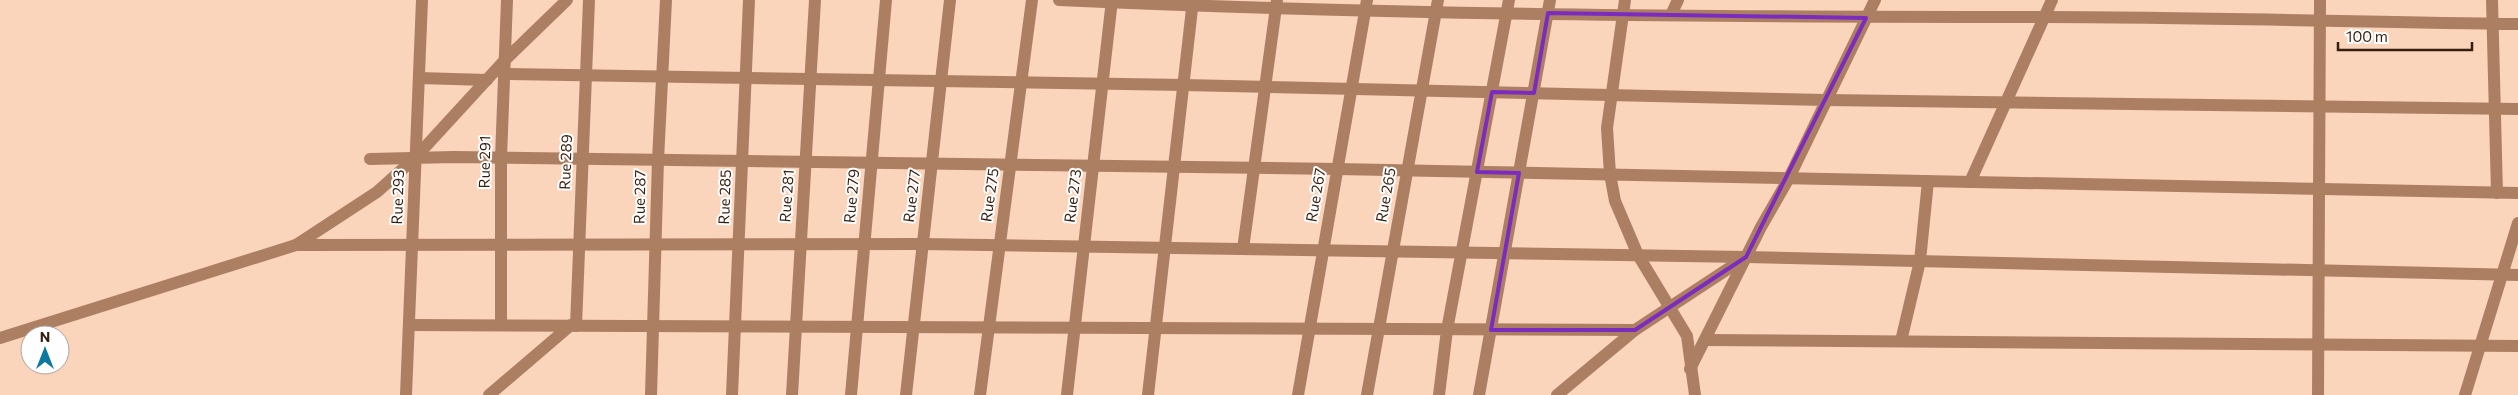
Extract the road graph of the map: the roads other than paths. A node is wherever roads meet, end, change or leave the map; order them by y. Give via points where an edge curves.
1 (422, 0) edge
2 (507, 0) edge
3 (567, 0) edge
4 (588, 0) edge
5 (666, 0) edge
6 (749, 0) edge
7 (815, 0) edge
8 (886, 0) edge
9 (950, 0) edge
10 (1032, 0) edge
11 (1058, 0) edge
12 (1509, 0) edge
13 (1550, 0) edge
14 (1625, 0) edge
15 (1678, 0) edge
16 (1875, 0) edge
17 (2052, 0) edge
18 (2320, 0) edge
19 (2492, 0) edge
20 (1112, 1) edge
21 (1193, 3) edge
22 (1276, 5) edge
23 (1366, 6) edge
24 (1436, 6) edge
25 (1507, 13) junction
26 (1548, 13) junction
27 (1622, 15) junction
28 (1671, 16) junction
29 (2044, 17) junction
30 (1866, 18) junction
31 (2320, 21) junction
32 (2492, 24) junction
33 (2518, 24) edge
34 (504, 61) junction
35 (503, 74) junction
36 (585, 74) junction
37 (662, 76) junction
38 (746, 77) junction
39 (419, 78) junction
40 (810, 78) junction
41 (487, 80) junction
42 (879, 80) junction
43 (941, 80) junction
44 (1022, 82) junction
45 (1102, 83) junction
46 (1184, 85) junction
47 (1265, 87) junction
48 (1352, 89) junction
49 (1421, 91) junction
50 (1492, 92) junction
51 (1534, 93) junction
52 (1612, 95) junction
53 (1826, 100) junction
54 (2005, 101) junction
55 (2319, 106) junction
56 (2494, 109) junction
57 (2518, 109) edge
58 (415, 158) junction
59 (501, 158) junction
60 (582, 158) junction
61 (370, 159) dead end
62 (658, 160) junction
63 (742, 160) junction
64 (805, 161) junction
65 (872, 162) junction
66 (932, 163) junction
67 (1011, 164) junction
68 (1093, 165) junction
69 (1175, 166) junction
70 (1254, 168) junction
71 (1337, 169) junction
72 (1407, 171) junction
73 (1477, 172) junction
74 (1519, 172) junction
75 (1610, 174) junction
76 (1789, 178) junction
77 (1928, 181) junction
78 (1970, 182) junction
79 (2319, 189) junction
80 (2496, 193) junction
81 (2518, 193) edge
82 (2518, 223) edge
83 (412, 244) junction
84 (501, 244) junction
85 (579, 244) junction
86 (655, 244) junction
87 (739, 244) junction
88 (800, 244) junction
89 (865, 244) junction
90 (923, 244) junction
91 (296, 245) junction
92 (1000, 245) junction
93 (1083, 246) junction
94 (1166, 248) junction
95 (1243, 249) junction
96 (1323, 250) junction
97 (1393, 252) junction
98 (1461, 252) junction
99 (1504, 253) junction
100 (1638, 255) junction
101 (1746, 257) junction
102 (1920, 261) junction
103 (2319, 270) junction
104 (2502, 275) junction
105 (2518, 275) edge
106 (1670, 306) junction
107 (409, 325) junction
108 (501, 325) junction
109 (574, 326) junction
110 (653, 326) junction
111 (736, 326) junction
112 (795, 326) junction
113 (858, 327) junction
114 (914, 327) junction
115 (989, 327) junction
116 (1074, 328) junction
117 (1157, 328) junction
118 (1309, 329) junction
119 (1379, 330) junction
120 (1447, 330) junction
121 (1491, 330) junction
122 (1635, 330) junction
123 (0, 338) edge
124 (1705, 340) junction
125 (1901, 341) junction
126 (2318, 344) junction
127 (2480, 346) junction
128 (2518, 346) edge
129 (1690, 369) junction
130 (406, 395) edge
131 (489, 395) edge
132 (652, 395) edge
133 (732, 395) edge
134 (792, 395) edge
135 (852, 395) edge
136 (906, 395) edge
137 (980, 395) edge
138 (1067, 395) edge
139 (1148, 395) edge
140 (1298, 395) edge
141 (1367, 395) edge
142 (1439, 395) edge
143 (1479, 395) edge
144 (1558, 395) edge
145 (1695, 395) edge
146 (2318, 395) edge
147 (2465, 395) edge

1 - 39 street, Rue 293
2 - 34 street, Rue 291
3 - 34 street
4 - 36 street, Rue 289
5 - 37 street, Rue 287
6 - 38 street, Rue 285
7 - 40 street, Rue 281
8 - 42 street, Rue 279
9 - 43 street, Rue 277
10 - 44 street, Rue 275
11 - 20 street
12 - 25 street
13 - 26 street
14 - 27 street
15 - 28 street
16 - 30 street
17 - 29 street
18 - 31 street
19 - 32 street
20 - 21 street
20 - 45 street, Rue 273
21 - 22 street
21 - 46 street
22 - 23 street
22 - 47 street
23 - 24 street
23 - 48 street, Rue 267
24 - 25 street
24 - 49 street, Rue 265
25 - 26 street
25 - 50 street
26 - 27 street
26 - 51 street
27 - 28 street
27 - 52 street
28 - 30 street
29 - 30 street
29 - 31 street
29 - 54 street
30 - 53 street
31 - 32 street
31 - 55 street
32 - 33 street
32 - 56 street
34 - 35 street, Rue 291
34 - 41 street
35 - 36 street
35 - 59 street, Rue 291
36 - 37 street
36 - 60 street, Rue 289
37 - 38 street
37 - 62 street, Rue 287
38 - 40 street
38 - 63 street, Rue 285
39 - 41 street
39 - 58 street, Rue 293
40 - 42 street
40 - 64 street, Rue 281
41 - 58 street
42 - 43 street
42 - 65 street, Rue 279
43 - 44 street
43 - 66 street, Rue 277
44 - 45 street
44 - 67 street, Rue 275
45 - 46 street
45 - 68 street, Rue 273
46 - 47 street
46 - 69 street
47 - 48 street
47 - 70 street
48 - 49 street
48 - 71 street, Rue 267
49 - 50 street
49 - 72 street, Rue 265
50 - 51 street
50 - 73 street
51 - 52 street
51 - 74 street
52 - 53 street
52 - 75 street via 1607,128
53 - 54 street
53 - 76 street
54 - 55 street
54 - 78 street
55 - 56 street
55 - 79 street
56 - 57 street
56 - 80 street
58 - 59 street
58 - 61 street
58 - 83 street, Rue 293
58 - 91 street via 377,192
59 - 60 street
59 - 84 street, Rue 291
60 - 62 street
60 - 85 street, Rue 289
62 - 63 street
62 - 86 street, Rue 287
63 - 64 street
63 - 87 street, Rue 285
64 - 65 street
64 - 88 street, Rue 281
65 - 66 street
65 - 89 street, Rue 279
66 - 67 street
66 - 90 street, Rue 277
67 - 68 street
67 - 92 street, Rue 275
68 - 69 street
68 - 93 street, Rue 273
69 - 70 street
69 - 94 street
70 - 71 street
70 - 95 street
71 - 72 street
71 - 96 street, Rue 267
72 - 73 street
72 - 97 street, Rue 265
73 - 74 street
73 - 98 street
74 - 75 street
74 - 99 street
75 - 76 street
75 - 100 street via 1616,201
76 - 77 street
76 - 101 street
77 - 78 street
77 - 102 street
78 - 79 street
79 - 80 street
79 - 103 street
80 - 81 street
82 - 104 street
83 - 84 street
83 - 91 street
83 - 107 street, Rue 293
84 - 85 street
84 - 108 street, Rue 291
85 - 86 street
85 - 109 street, Rue 289
86 - 87 street
86 - 110 street, Rue 287
87 - 88 street
87 - 111 street, Rue 285
88 - 89 street
88 - 112 street, Rue 281
89 - 90 street
89 - 113 street, Rue 279
90 - 92 street
90 - 114 street, Rue 277
91 - 123 street
92 - 93 street
92 - 115 street, Rue 275
93 - 94 street
93 - 116 street, Rue 273
94 - 95 street
94 - 117 street
95 - 96 street
96 - 97 street
96 - 118 street, Rue 267
97 - 98 street
97 - 119 street, Rue 265
98 - 99 street
98 - 120 street
99 - 100 street
99 - 121 street
100 - 101 street
100 - 106 street
101 - 102 street
101 - 106 street
101 - 124 street
102 - 103 street
102 - 125 street
103 - 104 street
103 - 126 street
104 - 105 street
104 - 127 street
106 - 122 street
106 - 129 street via 1687,336
107 - 108 street
107 - 130 street, Rue 293
108 - 109 street
109 - 110 street
109 - 131 street
110 - 111 street
110 - 132 street, Rue 287
111 - 112 street
111 - 133 street, Rue 285
112 - 113 street
112 - 134 street, Rue 281
113 - 114 street
113 - 135 street, Rue 279
114 - 115 street
114 - 136 street, Rue 277
115 - 116 street
115 - 137 street, Rue 275
116 - 117 street
116 - 138 street, Rue 273
117 - 118 street
117 - 139 street
118 - 119 street
118 - 140 street, Rue 267
119 - 120 street
119 - 141 street, Rue 265
120 - 121 street
120 - 142 street
121 - 122 street
121 - 143 street
122 - 144 street
124 - 125 street
124 - 129 street
125 - 126 street
126 - 127 street
126 - 146 street
127 - 128 street
127 - 147 street
129 - 145 street

